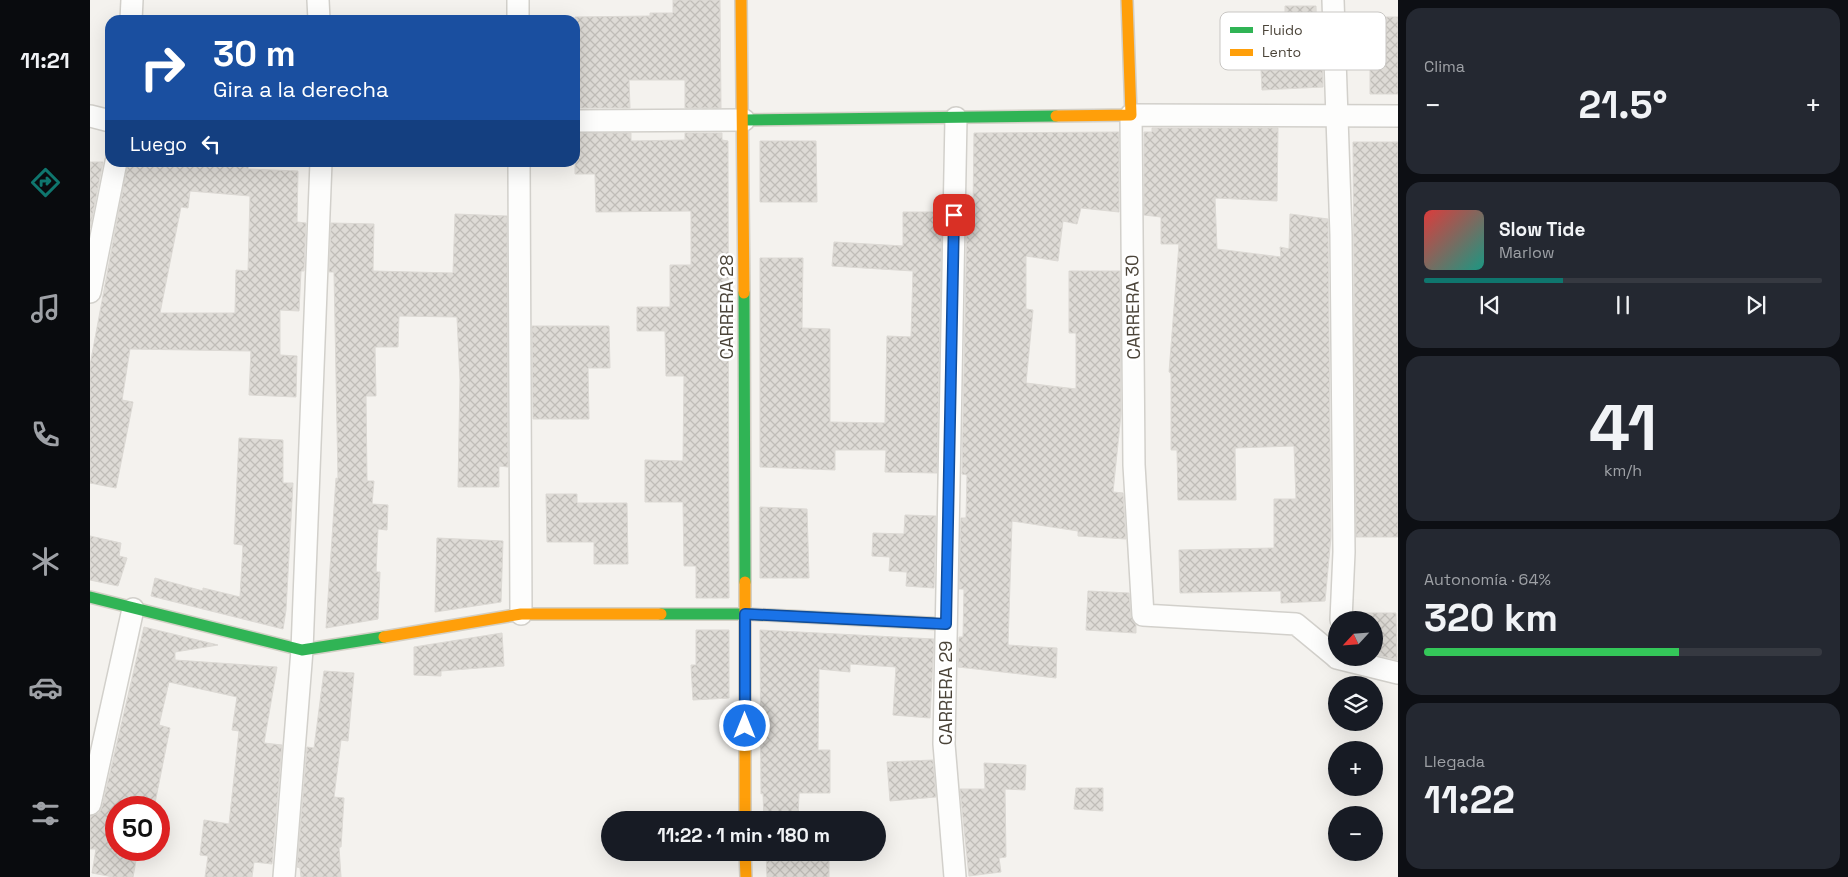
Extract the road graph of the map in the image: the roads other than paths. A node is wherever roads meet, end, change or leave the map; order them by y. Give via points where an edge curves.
1 (132, 0) edge
2 (318, 0) edge
3 (518, 0) edge
4 (741, 0) edge
5 (1127, 0) edge
6 (131, 15) edge
7 (319, 15) edge
8 (518, 15) edge
9 (1336, 70) edge
10 (1338, 115) junction
11 (90, 116) edge
12 (1131, 116) junction
13 (1398, 116) edge
14 (956, 118) junction
15 (105, 120) edge
16 (744, 120) junction
17 (580, 121) edge
18 (115, 167) edge
19 (321, 167) edge
20 (519, 167) edge
21 (90, 292) edge
22 (90, 597) edge
23 (133, 609) junction
24 (1341, 611) edge
25 (521, 614) junction
26 (745, 614) junction
27 (946, 624) junction
28 (302, 650) junction
29 (1328, 650) edge
30 (1368, 666) edge
31 (1398, 674) edge
32 (90, 804) edge
33 (745, 811) edge
34 (745, 861) edge
35 (284, 877) edge
36 (746, 877) edge
37 (955, 877) edge

1 - 6 street
2 - 7 street
3 - 8 street
4 - 16 main road, CARRERA 28
5 - 12 main road, CARRERA 30
9 - 10 street
10 - 12 street
10 - 13 street
10 - 24 street via 1344,552
11 - 15 street
12 - 14 main road
12 - 29 street, CARRERA 30 via 1134,464 1143,615 1296,624
14 - 16 main road
14 - 27 street, CARRERA 29
16 - 17 street
16 - 26 main road, CARRERA 28
18 - 21 street
19 - 28 street
20 - 25 street
22 - 23 main road
23 - 28 main road
23 - 32 street
25 - 26 main road
25 - 28 main road
26 - 27 main road
26 - 33 main road, CARRERA 28
27 - 37 street, CARRERA 29 via 944,744
28 - 35 street
30 - 31 street
34 - 36 main road

